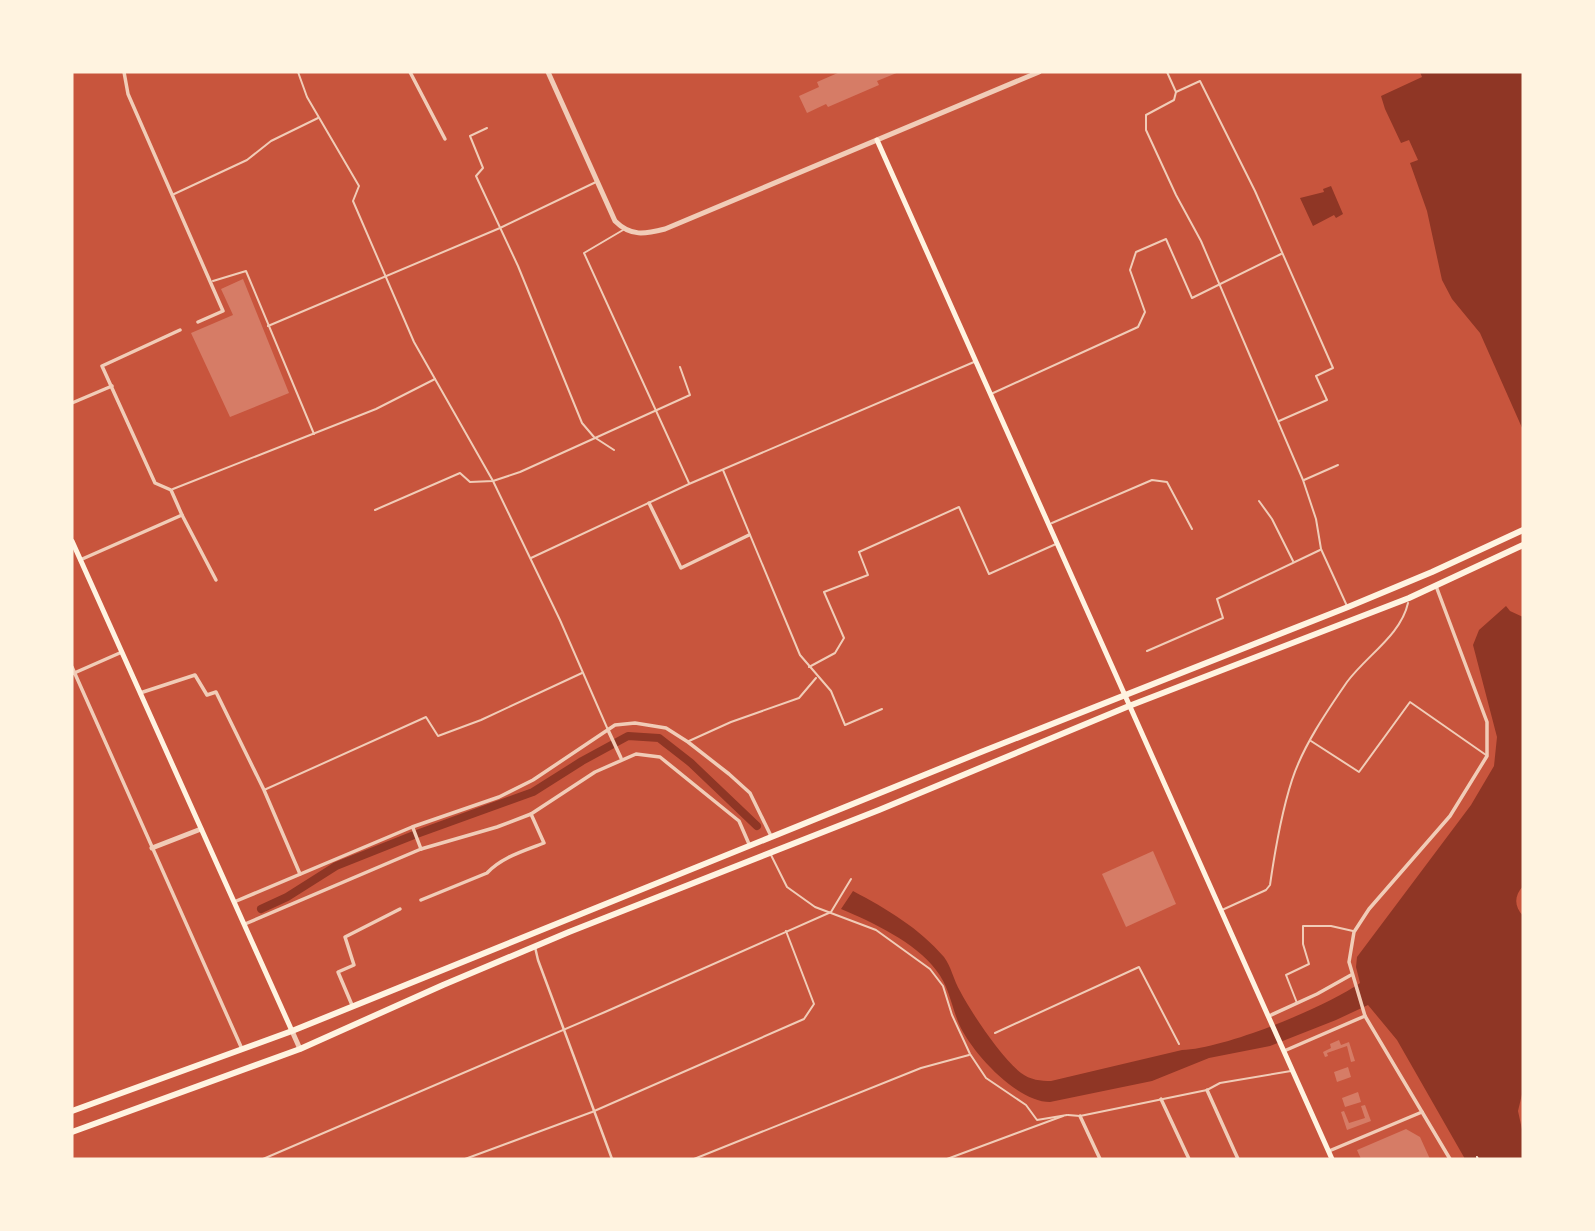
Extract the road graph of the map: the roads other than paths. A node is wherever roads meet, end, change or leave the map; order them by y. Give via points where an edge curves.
1 (124, 72) edge
2 (298, 72) edge
3 (410, 72) edge
4 (548, 72) edge
5 (1039, 72) edge
6 (1167, 72) edge
7 (1176, 92) junction
8 (319, 118) junction
9 (487, 128) dead end
10 (445, 139) dead end
11 (877, 140) junction
12 (597, 182) junction
13 (172, 195) junction
14 (500, 228) junction
15 (624, 229) junction
16 (1282, 254) junction
17 (386, 276) junction
18 (209, 282) junction
19 (1220, 285) junction
20 (198, 322) dead end
21 (268, 326) junction
22 (180, 330) dead end
23 (975, 361) junction
24 (680, 367) dead end
25 (436, 379) junction
26 (112, 386) junction
27 (989, 395) junction
28 (72, 403) edge
29 (655, 411) junction
30 (1278, 422) junction
31 (315, 435) junction
32 (594, 437) junction
33 (614, 450) dead end
34 (1338, 465) dead end
35 (722, 470) junction
36 (1303, 480) junction
37 (493, 481) junction
38 (689, 484) junction
39 (171, 490) junction
40 (1259, 501) dead end
41 (649, 503) junction
42 (375, 510) dead end
43 (182, 515) junction
44 (1048, 524) junction
45 (1192, 529) dead end
46 (1523, 530) edge
47 (750, 535) junction
48 (72, 541) edge
49 (1056, 544) junction
50 (1523, 545) edge
51 (1321, 549) junction
52 (531, 558) junction
53 (80, 560) junction
54 (1293, 562) junction
55 (216, 580) dead end
56 (1436, 586) junction
57 (1409, 598) junction
58 (1348, 607) junction
59 (1147, 651) dead end
60 (121, 652) junction
61 (72, 667) edge
62 (809, 667) junction
63 (583, 672) junction
64 (73, 674) edge
65 (817, 678) junction
66 (140, 693) junction
67 (1125, 694) junction
68 (1129, 706) junction
69 (882, 709) dead end
70 (608, 730) junction
71 (1311, 740) junction
72 (688, 742) junction
73 (1487, 755) junction
74 (621, 758) junction
75 (264, 790) junction
76 (531, 814) junction
77 (412, 827) junction
78 (201, 829) junction
79 (772, 838) junction
80 (750, 846) junction
81 (152, 848) junction
82 (421, 849) junction
83 (770, 852) junction
84 (300, 874) junction
85 (851, 879) dead end
86 (421, 900) dead end
87 (234, 902) junction
88 (401, 909) dead end
89 (1221, 910) junction
90 (831, 912) junction
91 (244, 924) junction
92 (786, 931) junction
93 (1354, 932) junction
94 (535, 947) junction
95 (1352, 975) junction
96 (1297, 1003) junction
97 (353, 1006) junction
98 (1269, 1016) junction
99 (1365, 1016) junction
100 (564, 1030) junction
101 (292, 1031) junction
102 (995, 1033) dead end
103 (1179, 1044) dead end
104 (242, 1049) junction
105 (300, 1049) junction
106 (1284, 1051) junction
107 (970, 1054) junction
108 (1292, 1071) junction
109 (1207, 1090) junction
110 (1161, 1099) junction
111 (72, 1111) edge
112 (592, 1112) junction
113 (1422, 1112) junction
114 (1067, 1115) junction
115 (1080, 1116) junction
116 (72, 1132) edge
117 (1329, 1151) junction
118 (262, 1159) edge
119 (465, 1159) edge
120 (611, 1159) edge
121 (694, 1159) edge
122 (947, 1159) edge
123 (1100, 1159) edge
124 (1189, 1159) edge
125 (1238, 1159) edge
126 (1332, 1159) edge
127 (1450, 1159) edge

1 - 13 street via 128,94
2 - 8 lane
3 - 10 street
4 - 12 street
5 - 11 street
6 - 7 lane
7 - 16 lane via 1200,81
7 - 19 lane via 1174,100 1146,115 1146,130
8 - 13 lane via 271,141 247,160
8 - 17 lane via 359,186 354,201
9 - 14 lane via 470,136 483,169 476,176
11 - 15 street via 665,229 644,234
11 - 23 main road
12 - 14 lane
12 - 15 street via 615,221
13 - 18 street
14 - 17 lane
14 - 32 lane via 582,423
15 - 29 lane via 584,253
16 - 19 lane
16 - 30 lane via 1333,368 1316,376 1327,400
17 - 21 lane
17 - 25 lane via 414,342
18 - 20 street via 223,311
18 - 21 lane via 246,271
19 - 27 lane via 1192,298 1166,239 1136,252 1130,270 1145,312 1138,327
19 - 30 lane
21 - 31 lane
22 - 26 street via 102,366
23 - 27 main road
23 - 35 lane
24 - 29 lane via 690,396
25 - 31 lane
25 - 37 lane
26 - 28 street
26 - 39 street via 155,483
27 - 44 main road
29 - 32 lane
29 - 38 lane
30 - 36 lane
31 - 39 lane
32 - 33 lane
32 - 37 lane
34 - 36 lane
35 - 38 lane
35 - 47 lane
36 - 51 lane
37 - 42 lane via 470,482 460,473
37 - 52 lane
38 - 41 lane
39 - 43 street
40 - 54 lane
41 - 47 street via 681,568
41 - 52 lane
43 - 53 street
43 - 55 street
44 - 45 lane via 1152,480 1167,482
44 - 49 main road
46 - 58 main road
47 - 62 lane via 800,656
48 - 53 main road
49 - 62 lane via 989,574 959,508 859,552 868,575 824,592 844,638 835,653
49 - 67 main road
50 - 56 main road
51 - 54 lane
51 - 58 lane
52 - 63 lane
53 - 60 main road
54 - 59 lane via 1217,598 1223,618
56 - 57 main road
56 - 73 street via 1487,722
57 - 68 main road
57 - 71 lane via 1405,617 1349,681
58 - 67 main road
60 - 64 street
60 - 66 main road
61 - 64 street
62 - 65 lane
63 - 70 lane
63 - 75 lane via 438,736 426,717
64 - 81 street
65 - 69 lane via 831,691 845,725
65 - 72 lane via 799,698
66 - 75 street via 195,675 206,695 216,692
66 - 78 main road
67 - 68 main road
67 - 79 main road
68 - 83 main road
68 - 89 main road
70 - 72 street via 635,723 666,728
70 - 74 street
70 - 77 street via 499,797
71 - 73 lane via 1359,772 1410,702
71 - 89 lane via 1292,778 1270,885
72 - 79 street via 750,793
73 - 93 street via 1450,816
74 - 76 street
74 - 80 street via 636,754 660,757 738,821
75 - 84 street
76 - 82 street
76 - 86 street via 544,843 511,856 488,873
77 - 82 street
77 - 84 street
78 - 81 street
78 - 87 main road
79 - 80 main road
80 - 97 main road
81 - 104 street
82 - 91 street
83 - 90 lane via 787,887 815,907
83 - 94 main road
84 - 87 street
85 - 90 lane
87 - 91 main road
88 - 97 street via 345,937 354,965 338,972
89 - 98 main road
90 - 92 lane
90 - 107 lane via 876,930 930,969 943,986
91 - 101 main road
92 - 100 lane
92 - 112 lane via 814,1004 804,1019
93 - 95 street via 1349,962
93 - 96 lane via 1303,926 1309,964 1286,975
94 - 100 street
94 - 105 main road
95 - 96 street
95 - 99 street
96 - 98 street
97 - 101 main road
98 - 106 main road
99 - 106 street
99 - 113 street
100 - 112 street
100 - 118 lane
101 - 104 main road
101 - 105 street
102 - 103 lane via 1139,967
104 - 111 main road
105 - 116 main road
106 - 108 main road
107 - 114 lane via 986,1078 1026,1105 1037,1120
107 - 121 lane via 921,1068
108 - 109 lane via 1220,1083
108 - 117 main road
109 - 110 lane
109 - 125 street
110 - 115 lane
110 - 124 street
112 - 119 lane
112 - 120 street
113 - 117 street
113 - 127 street
114 - 115 lane
114 - 122 lane
115 - 123 street
117 - 126 main road

